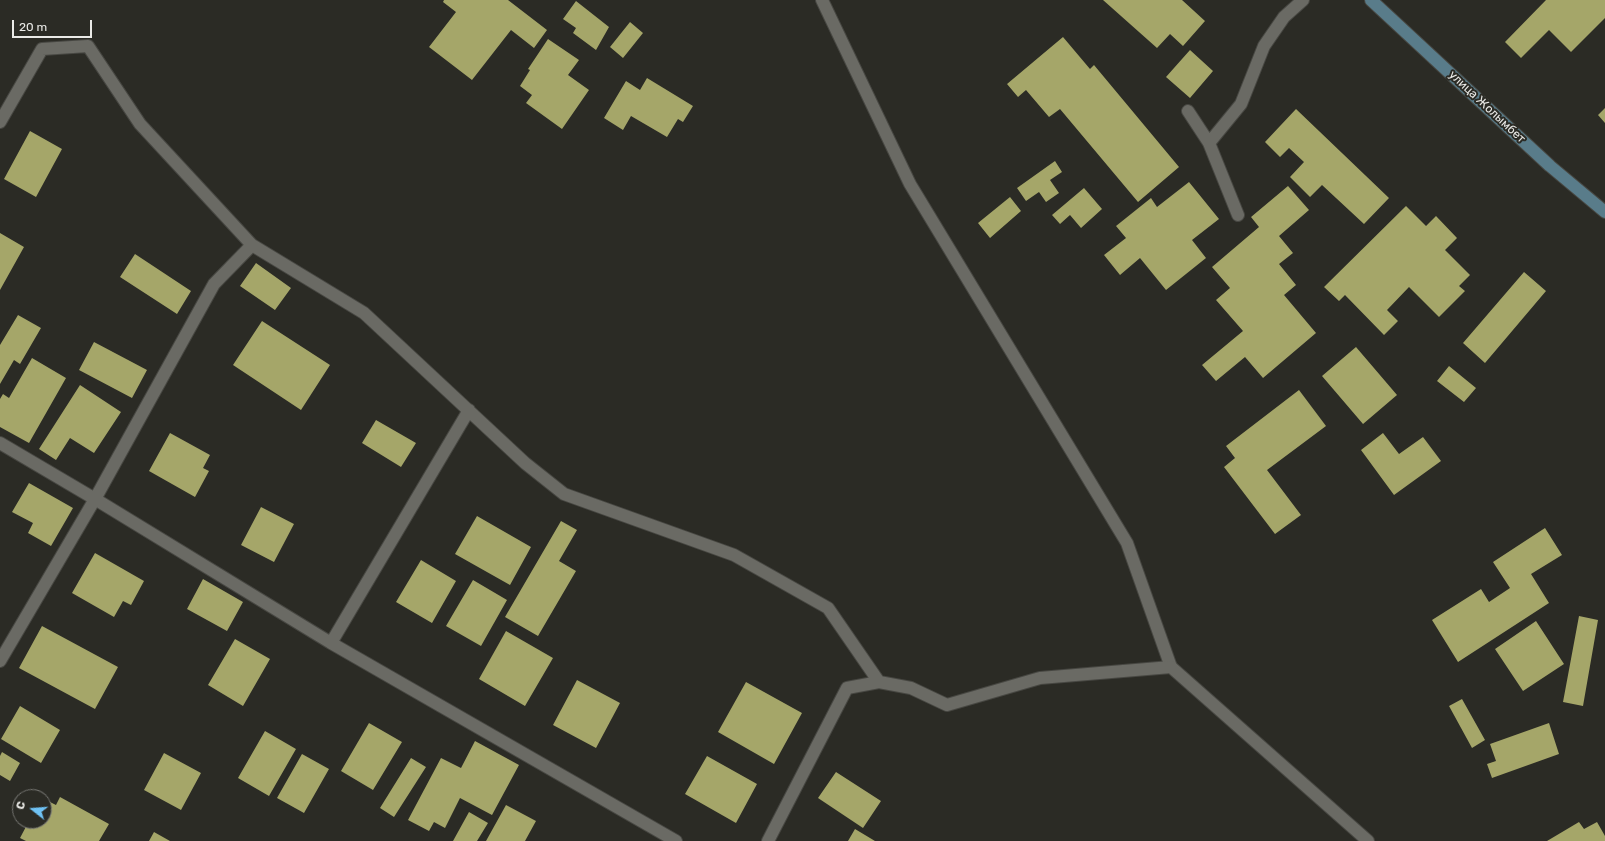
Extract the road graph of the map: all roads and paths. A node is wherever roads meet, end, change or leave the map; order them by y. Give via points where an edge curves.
1 (822, 0) edge
2 (1303, 0) edge
3 (1371, 0) edge
4 (1188, 111) dead end
5 (0, 122) edge
6 (1209, 143) junction
7 (1605, 212) edge
8 (1238, 215) dead end
9 (252, 245) junction
10 (469, 410) junction
11 (0, 443) edge
12 (95, 499) junction
13 (331, 643) junction
14 (0, 661) edge
15 (1171, 667) junction
16 (879, 682) junction
17 (676, 841) edge
18 (768, 841) edge
19 (1368, 841) edge

1 - 15 street via 910,184 1127,543
2 - 6 street via 1284,17 1264,46 1241,104
3 - 7 street, улица Жолымбет via 1550,166
4 - 6 street
5 - 9 street via 42,49 88,46 140,124
6 - 8 street
9 - 10 street via 364,313
9 - 12 street via 214,284
10 - 13 street
10 - 16 street via 525,463 564,494 734,555 828,608
11 - 12 street
12 - 13 street
12 - 14 street
13 - 17 street
15 - 16 street via 1040,678 947,705 911,688
15 - 19 street
16 - 18 street via 847,688

